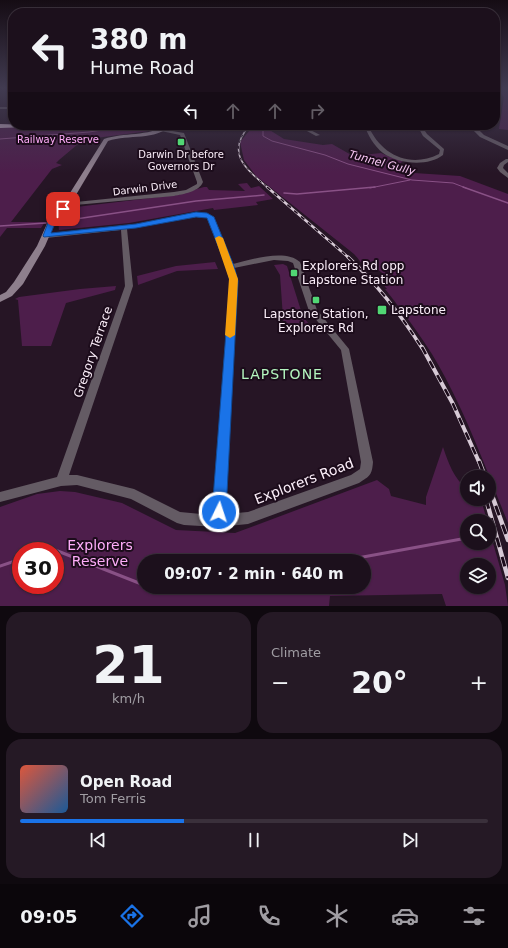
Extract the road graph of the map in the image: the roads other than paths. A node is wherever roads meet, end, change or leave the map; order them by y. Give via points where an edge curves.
1 (155, 130) edge
2 (171, 130) edge
3 (308, 130) edge
4 (368, 130) edge
5 (422, 130) edge
6 (476, 130) edge
7 (318, 135) dead end
8 (508, 148) edge
9 (508, 160) edge
10 (508, 176) edge
11 (66, 205) junction
12 (124, 227) junction
13 (46, 236) junction
14 (230, 266) junction
15 (0, 299) edge
16 (61, 481) junction
17 (0, 497) edge
18 (218, 521) junction

1 - 11 main road via 106,140
2 - 11 street, Darwin Drive via 182,134 199,185 174,194
3 - 7 street
4 - 5 street via 385,152 393,156 417,160 430,160 440,156 442,150
6 - 8 street via 485,138
9 - 10 street via 500,169
11 - 13 main road via 54,217
12 - 13 street
12 - 14 street via 196,214 209,215
12 - 16 street, Gregory Terrace via 129,286
13 - 15 main road via 18,284
14 - 18 street via 234,281
14 - 18 street, Explorers Road via 286,257 297,264 313,311 345,349 367,470 355,479 248,518
16 - 17 street, Explorers Road
16 - 18 street, Explorers Road via 82,480 129,492 181,518

